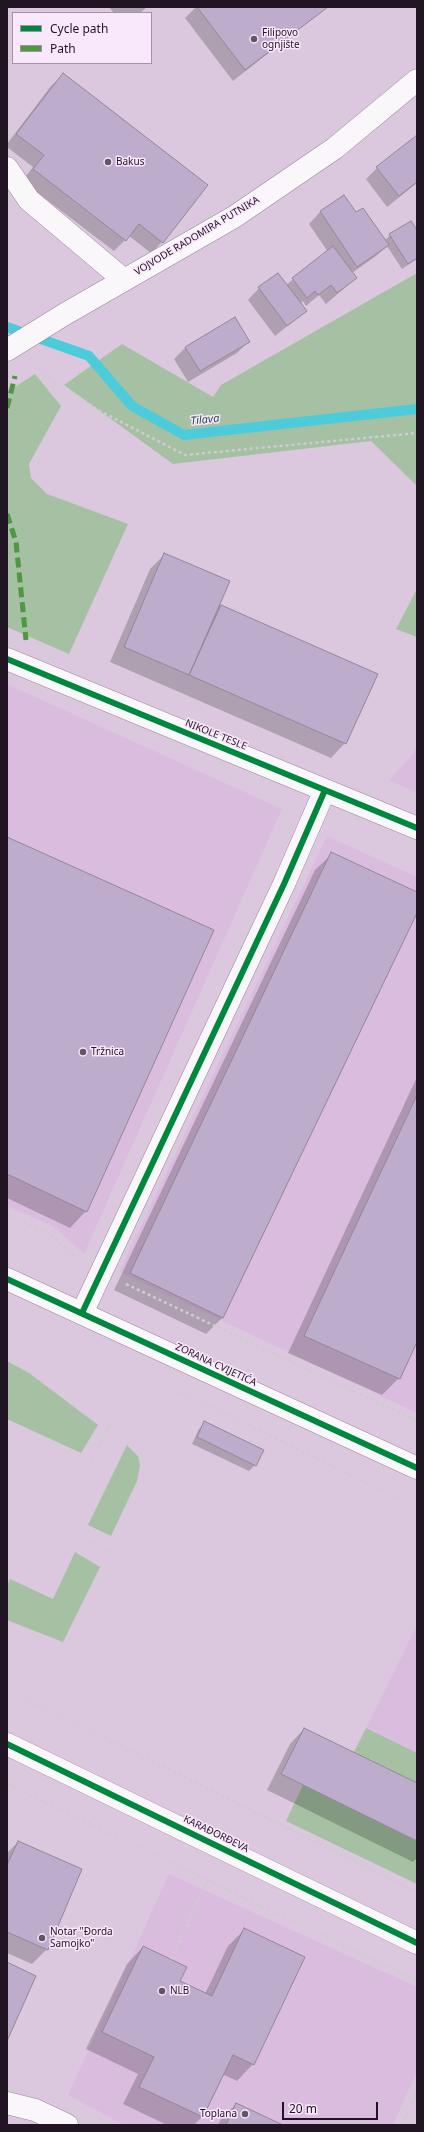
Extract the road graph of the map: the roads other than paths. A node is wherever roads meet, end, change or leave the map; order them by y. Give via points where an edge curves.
1 (417, 80) edge
2 (7, 168) edge
3 (124, 280) junction
4 (7, 350) edge
5 (7, 659) edge
6 (325, 790) junction
7 (417, 828) edge
8 (7, 1279) edge
9 (82, 1313) junction
10 (417, 1468) edge
11 (8, 1748) edge
12 (417, 1943) edge
13 (7, 2103) edge
14 (67, 2125) edge

1 - 3 street, VOJVODE RADOMIRA PUTNIKA via 322,157 234,217
2 - 3 street via 30,200
3 - 4 street, VOJVODE RADOMIRA PUTNIKA
5 - 6 street, NIKOLE TESLE
6 - 7 street, NIKOLE TESLE
6 - 9 street via 284,884
8 - 9 street, ZORANA CVIJETIĆA
9 - 10 street, ZORANA CVIJETIĆA
11 - 12 street, KARAĐORĐEVA
13 - 14 street via 35,2110

